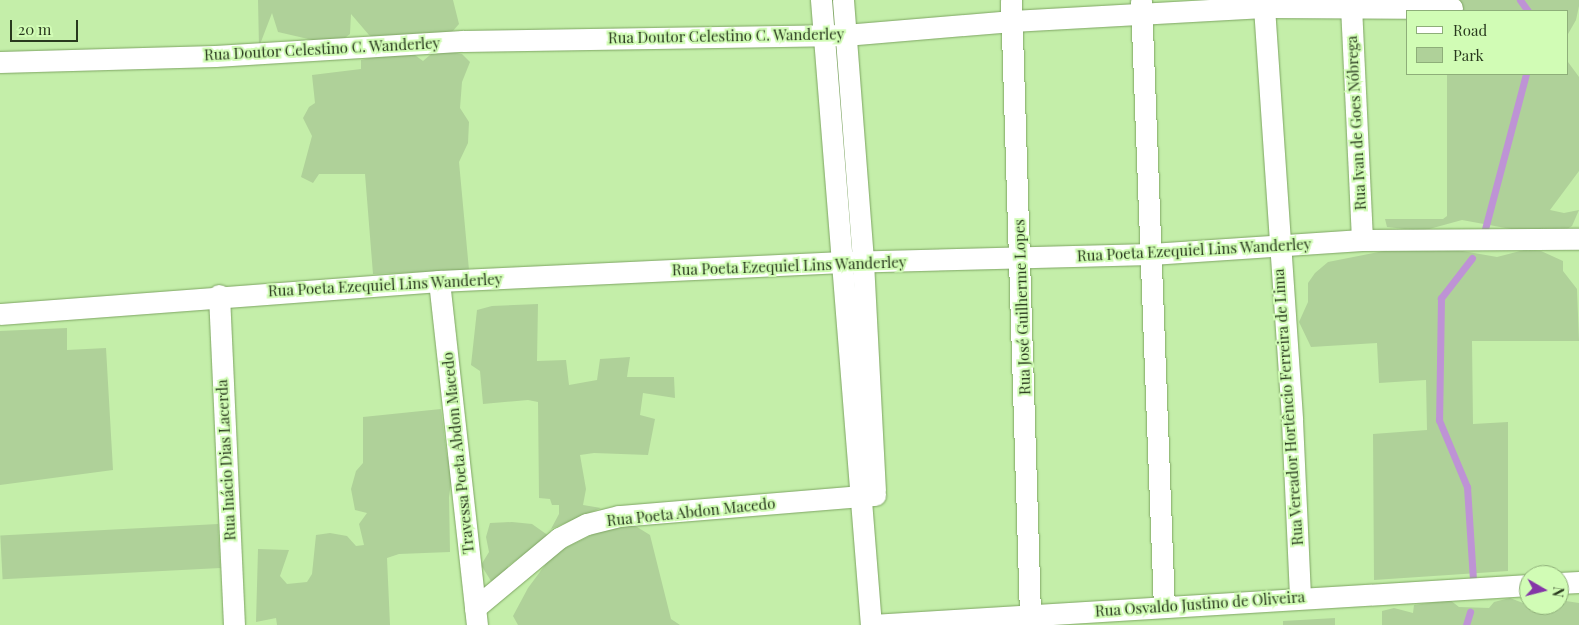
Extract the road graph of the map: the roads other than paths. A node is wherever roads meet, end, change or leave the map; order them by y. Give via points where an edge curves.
1 (821, 0) edge
2 (843, 0) edge
3 (1010, 0) edge
4 (1351, 6) junction
5 (1141, 7) edge
6 (1264, 7) junction
7 (1452, 8) dead end
8 (1012, 21) junction
9 (822, 34) junction
10 (845, 35) junction
11 (0, 62) edge
12 (1579, 239) edge
13 (1362, 240) junction
14 (1278, 246) junction
15 (1151, 254) junction
16 (1021, 258) junction
17 (853, 262) junction
18 (439, 281) junction
19 (219, 295) junction
20 (0, 314) edge
21 (869, 496) junction
22 (1519, 586) edge
23 (1300, 597) junction
24 (1164, 608) junction
25 (1030, 614) junction
26 (476, 616) edge
27 (234, 625) edge
28 (878, 625) edge

1 - 9 street
2 - 10 street
3 - 8 street, Rua José Guilherme Lopes
4 - 6 street, Rua Doutor Celestino C. Wanderley
4 - 7 street, Rua Doutor Celestino C. Wanderley
4 - 13 street, Rua Ivan de Goes Nóbrega
5 - 6 street, Rua Doutor Celestino C. Wanderley
5 - 8 street, Rua Doutor Celestino C. Wanderley
5 - 15 street
6 - 14 street, Rua Vereador Hortêncio Ferreira de Lima
8 - 10 street, Rua Doutor Celestino C. Wanderley
8 - 16 street, Rua José Guilherme Lopes
9 - 10 street, Rua Doutor Celestino C. Wanderley
9 - 11 street, Rua Doutor Celestino C. Wanderley via 463,41 215,56
9 - 17 street
10 - 17 street
12 - 13 street, Rua Poeta Ezequiel Lins Wanderley
13 - 14 street, Rua Poeta Ezequiel Lins Wanderley
14 - 15 street, Rua Poeta Ezequiel Lins Wanderley
14 - 23 street, Rua Vereador Hortêncio Ferreira de Lima via 1292,420
15 - 16 street, Rua Poeta Ezequiel Lins Wanderley
15 - 24 street
16 - 17 street, Rua Poeta Ezequiel Lins Wanderley
16 - 25 street, Rua José Guilherme Lopes
17 - 18 street, Rua Poeta Ezequiel Lins Wanderley
17 - 21 street
18 - 19 street, Rua Poeta Ezequiel Lins Wanderley
18 - 26 street, Travessa Poeta Abdon Macedo
19 - 20 street, Rua Poeta Ezequiel Lins Wanderley
19 - 27 street, Rua Inácio Dias Lacerda
21 - 26 street, Rua Poeta Abdon Macedo via 619,516 587,524 559,538
21 - 28 street
22 - 23 street, Rua Osvaldo Justino de Oliveira
23 - 24 street, Rua Osvaldo Justino de Oliveira
24 - 25 street, Rua Osvaldo Justino de Oliveira
25 - 28 street, Rua Osvaldo Justino de Oliveira

